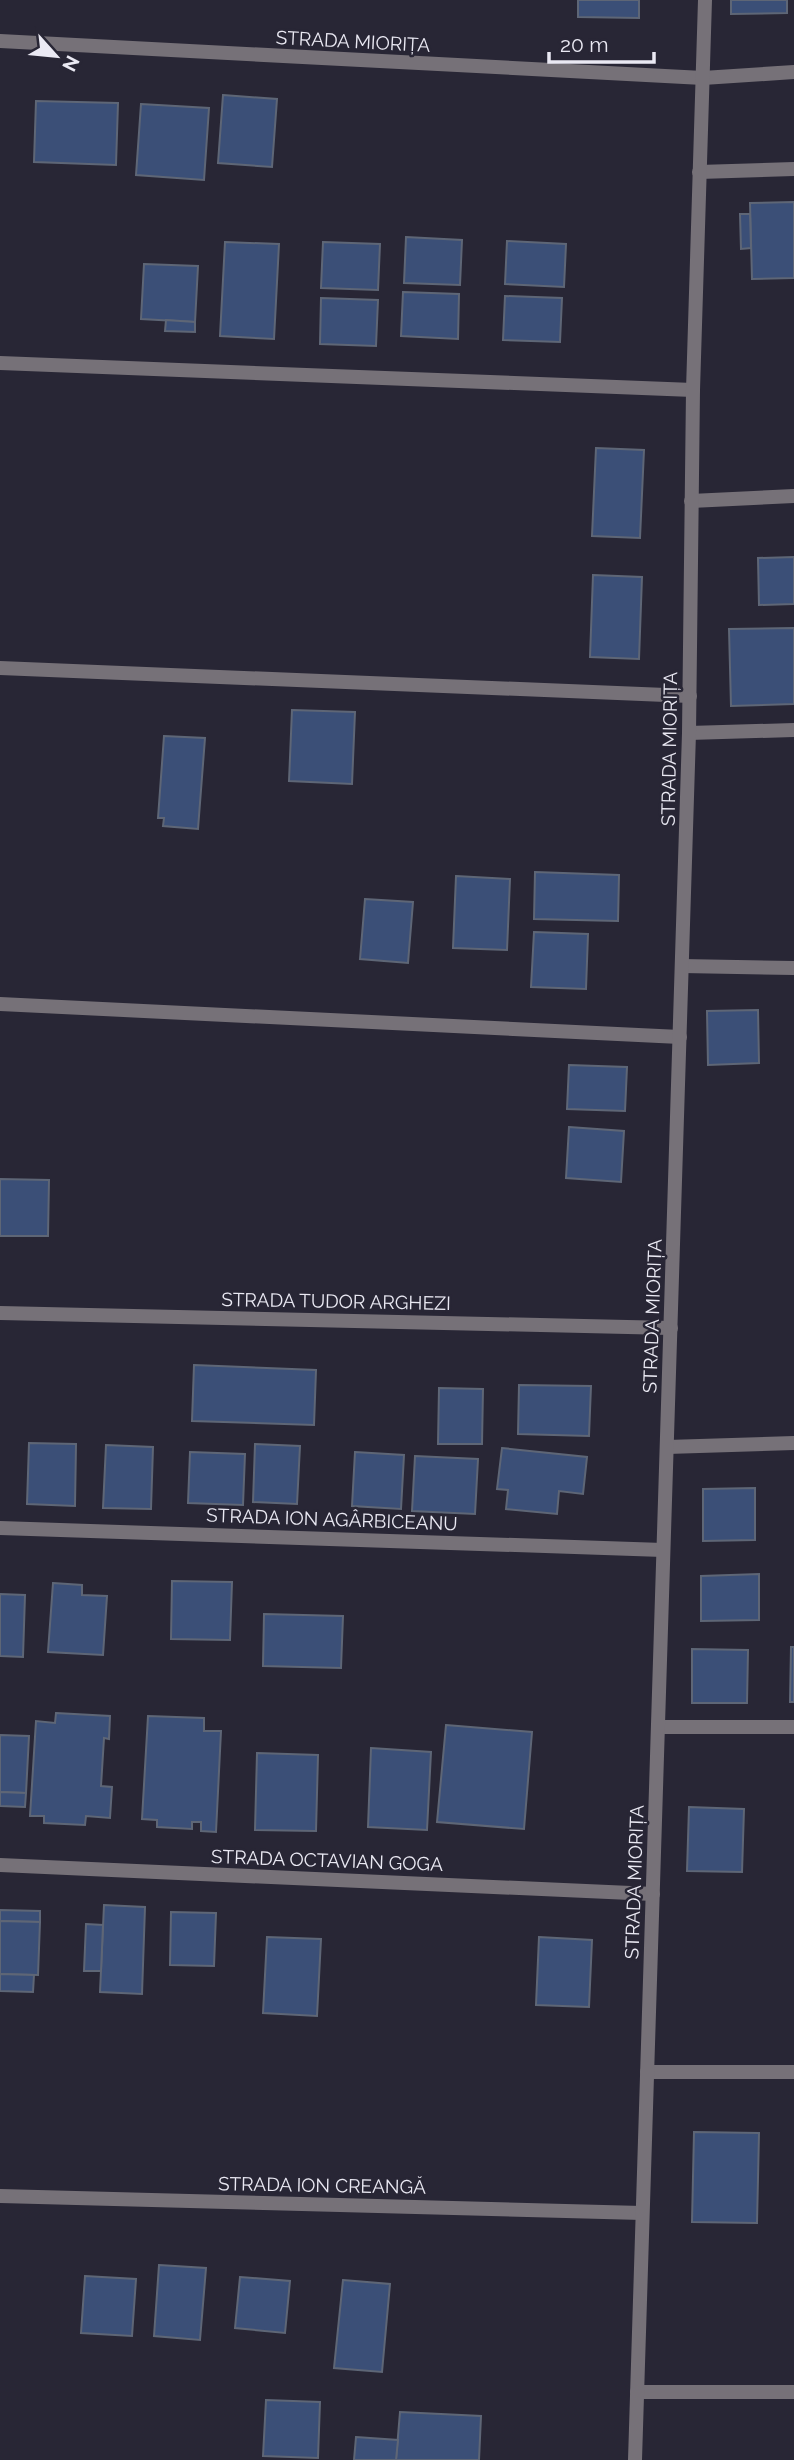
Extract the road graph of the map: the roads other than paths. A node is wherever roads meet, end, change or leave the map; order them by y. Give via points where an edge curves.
1 (705, 0) edge
2 (0, 41) edge
3 (794, 72) edge
4 (703, 78) junction
5 (794, 169) edge
6 (699, 172) junction
7 (0, 363) edge
8 (693, 390) junction
9 (794, 496) edge
10 (691, 501) junction
11 (0, 667) edge
12 (690, 696) junction
13 (794, 730) edge
14 (690, 733) junction
15 (682, 967) junction
16 (794, 968) edge
17 (0, 1004) edge
18 (680, 1037) junction
19 (0, 1313) edge
20 (671, 1328) junction
21 (794, 1443) edge
22 (667, 1447) junction
23 (0, 1528) edge
24 (663, 1549) junction
25 (658, 1727) junction
26 (794, 1727) edge
27 (0, 1865) edge
28 (653, 1894) junction
29 (647, 2072) junction
30 (794, 2072) edge
31 (0, 2196) edge
32 (642, 2213) junction
33 (637, 2392) junction
34 (794, 2392) edge
35 (635, 2460) edge

1 - 4 street, STRADA MIORIȚA
2 - 4 street, STRADA MIORIȚA
3 - 4 street, STRADA MIORIȚA
4 - 6 street, STRADA MIORIȚA
5 - 6 street
6 - 8 street, STRADA MIORIȚA
7 - 8 street
8 - 10 street, STRADA MIORIȚA
9 - 10 street
10 - 12 street, STRADA MIORIȚA
11 - 12 street
12 - 14 street, STRADA MIORIȚA
13 - 14 street
14 - 15 street, STRADA MIORIȚA
15 - 16 street
15 - 18 street, STRADA MIORIȚA
17 - 18 street
18 - 20 street, STRADA MIORIȚA
19 - 20 street, STRADA TUDOR ARGHEZI
20 - 22 street, STRADA MIORIȚA
21 - 22 street
22 - 24 street, STRADA MIORIȚA
23 - 24 street, STRADA ION AGÂRBICEANU
24 - 25 street, STRADA MIORIȚA
25 - 26 street
25 - 28 street, STRADA MIORIȚA
27 - 28 street, STRADA OCTAVIAN GOGA
28 - 29 street, STRADA MIORIȚA
29 - 30 street
29 - 32 street, STRADA MIORIȚA
31 - 32 street, STRADA ION CREANGĂ
32 - 33 street, STRADA MIORIȚA
33 - 34 street
33 - 35 street, STRADA MIORIȚA

